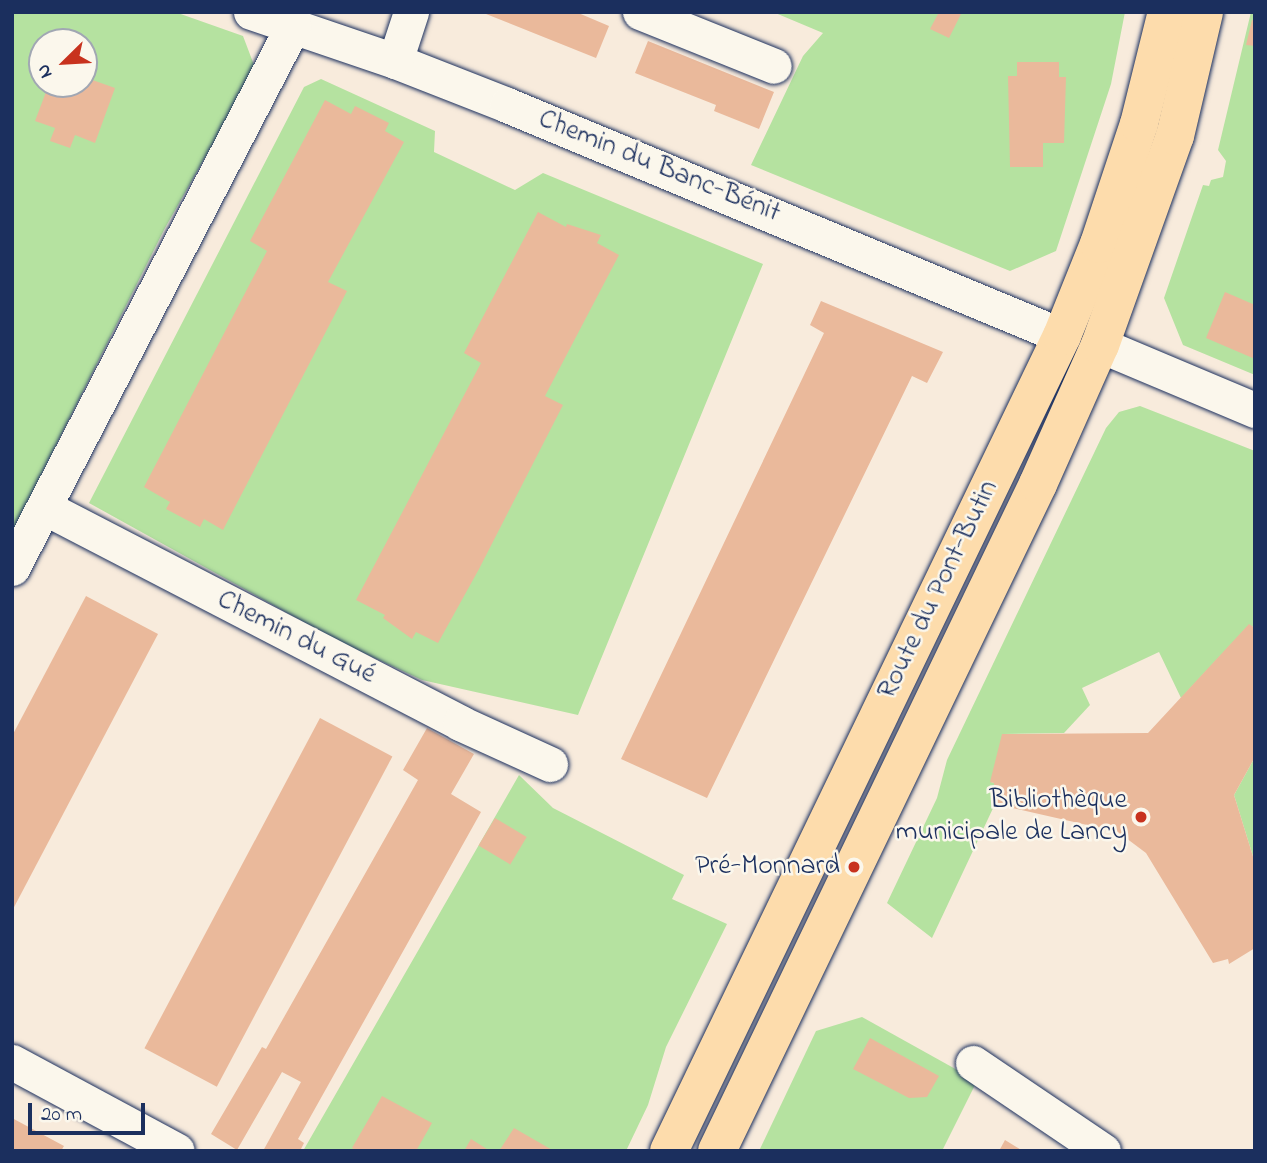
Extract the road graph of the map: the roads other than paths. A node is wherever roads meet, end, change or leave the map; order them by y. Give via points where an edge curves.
1 (251, 12) edge
2 (411, 12) edge
3 (640, 12) edge
4 (1167, 12) edge
5 (1204, 12) edge
6 (293, 26) junction
7 (395, 61) junction
8 (774, 66) dead end
9 (1062, 335) junction
10 (1100, 345) junction
11 (1255, 410) edge
12 (44, 507) junction
13 (12, 568) edge
14 (550, 764) dead end
15 (12, 1062) edge
16 (973, 1063) dead end
17 (177, 1151) edge
18 (669, 1151) edge
19 (717, 1151) edge
20 (1102, 1151) edge

1 - 6 street, Chemin du Banc-Bénit
2 - 7 street
3 - 8 street
4 - 9 main road, Route du Pont-Butin via 1139,124 1099,244
5 - 10 main road, Route du Pont-Butin via 1175,136
6 - 7 street, Chemin du Banc-Bénit
6 - 12 street
7 - 9 street, Chemin du Banc-Bénit
9 - 18 main road, Route du Pont-Butin
10 - 11 street
10 - 19 main road, Route du Pont-Butin via 1038,484
12 - 13 street
12 - 14 street, Chemin du Gué via 460,723
15 - 17 street
16 - 20 street

